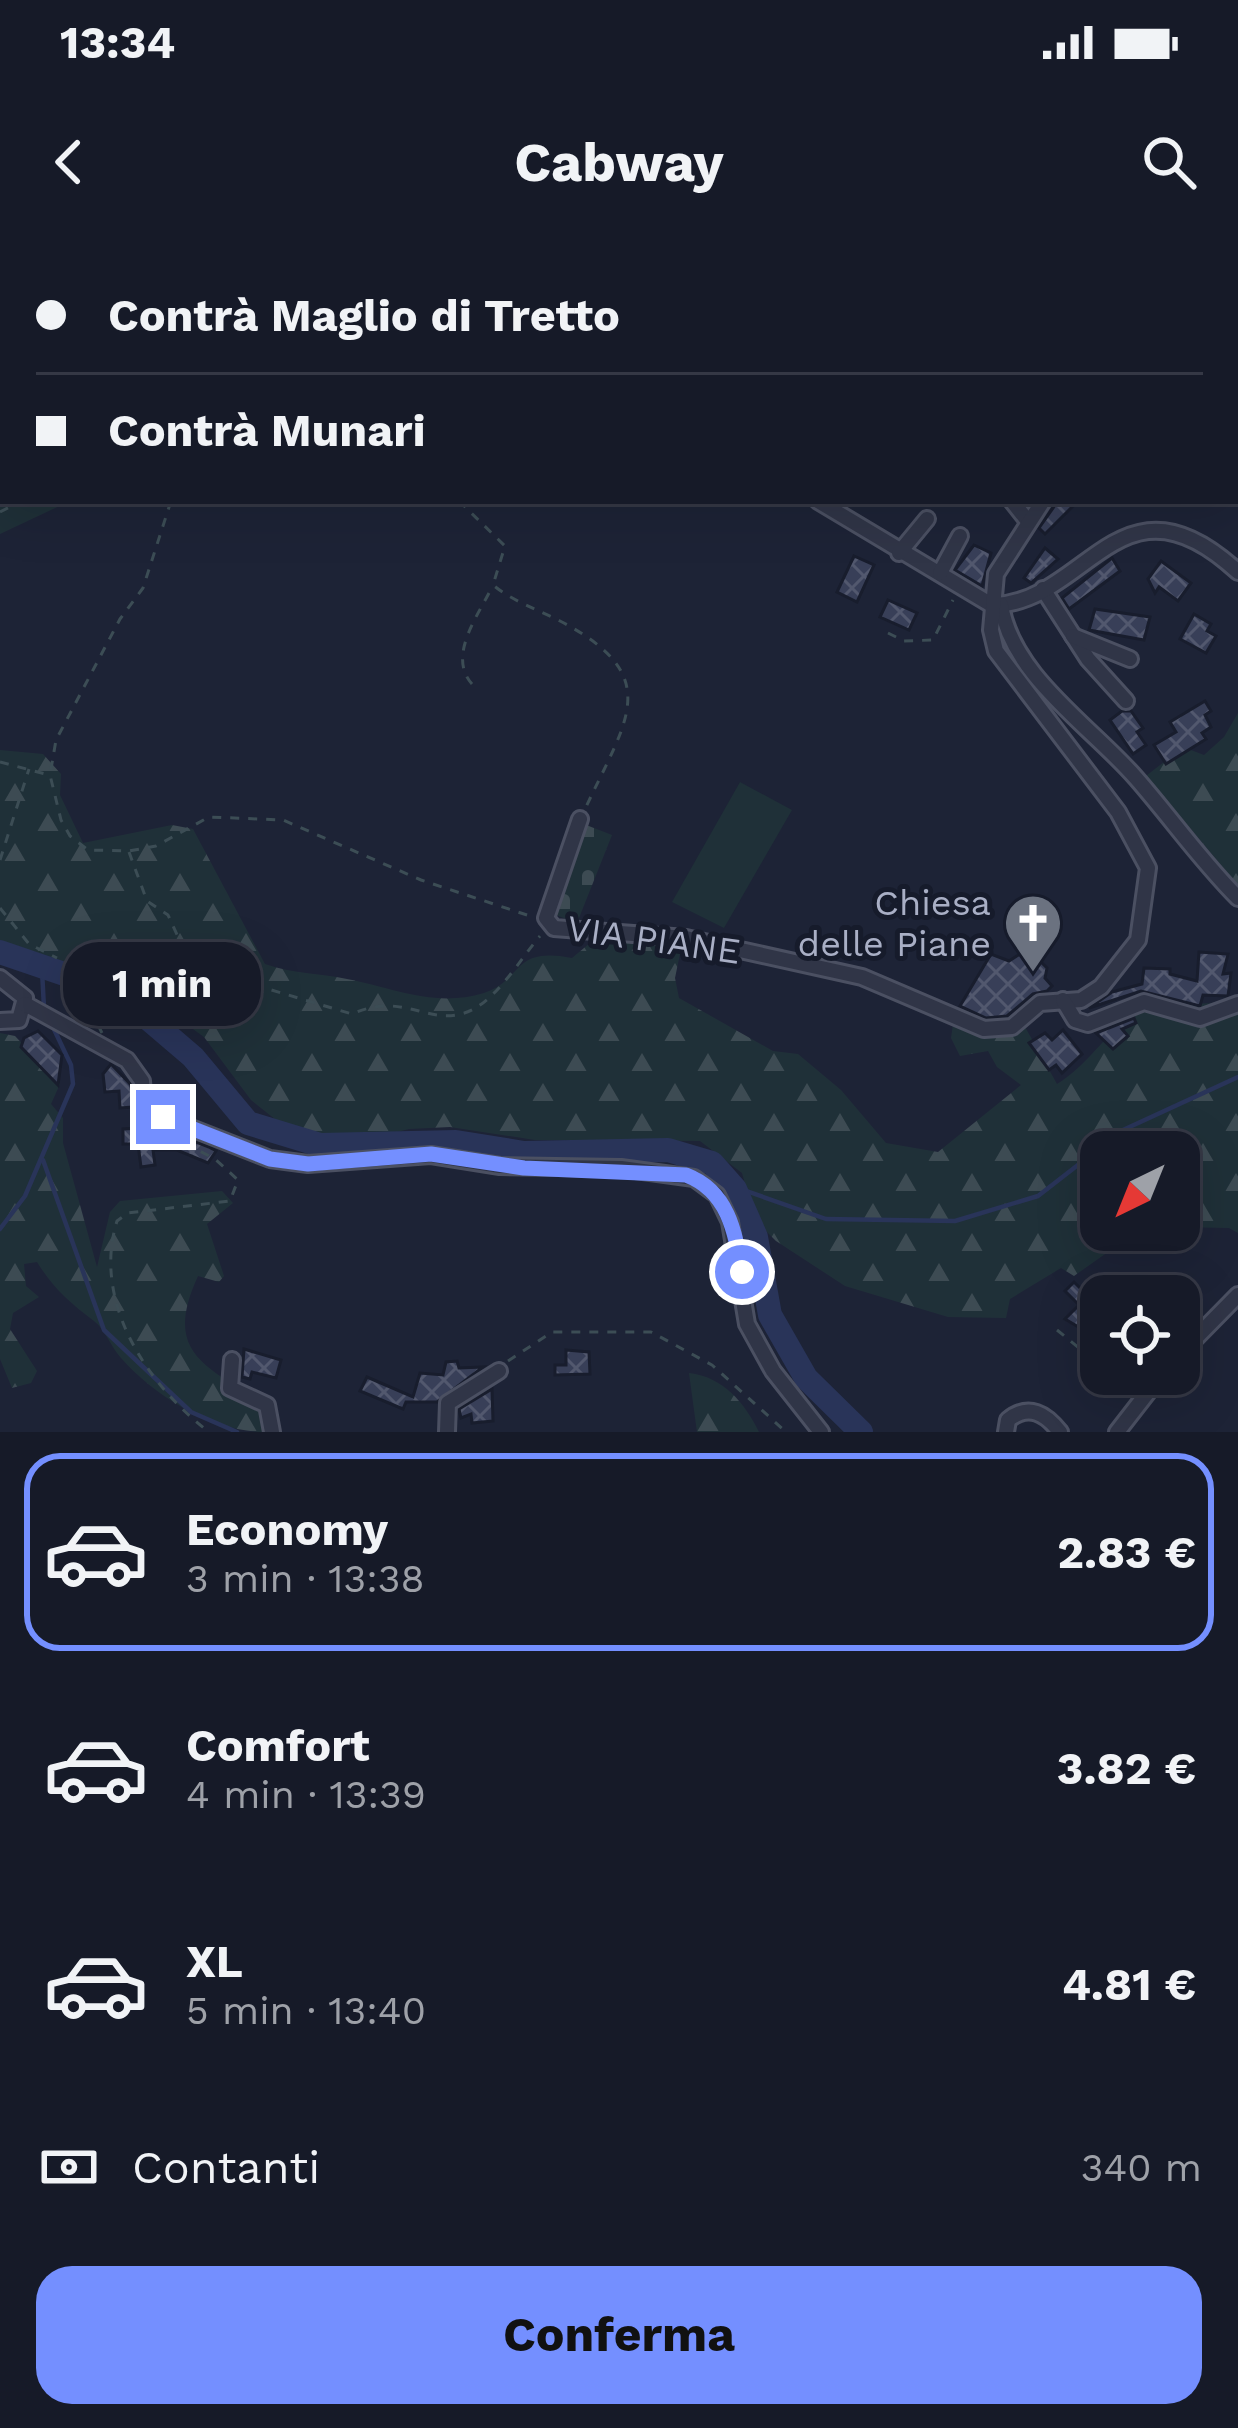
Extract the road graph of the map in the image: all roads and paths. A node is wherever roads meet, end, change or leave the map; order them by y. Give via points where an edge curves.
1 (170, 504) edge
2 (462, 504) edge
3 (823, 504) edge
4 (1014, 504) edge
5 (1040, 504) edge
6 (928, 518) dead end
7 (1027, 520) junction
8 (960, 536) dead end
9 (899, 553) junction
10 (1238, 572) edge
11 (940, 573) junction
12 (493, 585) junction
13 (969, 589) junction
14 (1043, 589) junction
15 (996, 604) junction
16 (888, 633) dead end
17 (1073, 636) junction
18 (1130, 659) dead end
19 (472, 684) dead end
20 (1126, 701) dead end
21 (0, 762) edge
22 (29, 770) junction
23 (50, 775) junction
24 (580, 819) joint
25 (129, 851) junction
26 (0, 860) edge
27 (1238, 898) edge
28 (0, 908) edge
29 (548, 921) junction
30 (57, 958) dead end
31 (0, 978) edge
32 (1063, 1000) junction
33 (1238, 1004) edge
34 (31, 1007) junction
35 (0, 1021) edge
36 (200, 1129) junction
37 (1238, 1295) edge
38 (1057, 1330) dead end
39 (1200, 1333) edge
40 (1080, 1349) edge
41 (232, 1360) dead end
42 (499, 1371) joint
43 (1139, 1395) edge
44 (1145, 1395) edge
45 (1143, 1398) junction
46 (209, 1432) edge
47 (272, 1432) edge
48 (447, 1432) edge
49 (786, 1432) edge
50 (821, 1432) edge
51 (1006, 1432) edge
52 (1060, 1432) edge
53 (1117, 1432) edge

1 - 23 path via 158,556 76,699
2 - 12 path via 505,546
3 - 9 street
4 - 7 street
5 - 7 street
6 - 9 street
7 - 15 street via 997,574
8 - 11 street
9 - 11 street
10 - 14 street via 1195,540 1161,532 1101,549
11 - 13 street
12 - 19 path via 460,653
12 - 24 path via 590,637 622,665 630,689 622,728
13 - 15 street
13 - 16 path via 953,599 933,640
14 - 15 street
14 - 17 street
15 - 27 street via 1040,678
15 - 32 street, VIA PIANE via 996,652 1118,812 1148,868 1138,940 1101,987
17 - 18 street
17 - 20 street
21 - 22 path
22 - 23 path
22 - 26 path
23 - 25 path via 70,836 88,850
24 - 29 street, VIA PIANE
25 - 29 path via 209,818 283,820 421,880
25 - 29 path via 147,902 238,988 352,1014 377,1003 460,1015 484,1001
28 - 30 path via 28,944
29 - 32 street, VIA PIANE via 686,938 862,977 984,1029 1012,1027 1040,1003
31 - 34 street
32 - 33 street via 1075,1020 1088,1024 1144,1002 1200,1018
34 - 35 street via 19,1020
34 - 36 street via 127,1060 142,1081 144,1107
36 - 46 path via 190,1146 238,1180 237,1194 128,1213 117,1221 106,1266 148,1374
36 - 50 street via 270,1159 326,1166 431,1154 694,1178 717,1195 730,1222 747,1324
37 - 39 street
38 - 40 path
41 - 47 street via 230,1388 267,1405
42 - 48 street via 448,1403
42 - 49 path via 519,1348 551,1332 651,1332 712,1365
43 - 45 path
44 - 45 street
45 - 53 street
51 - 52 street via 1008,1420 1026,1411 1041,1413

